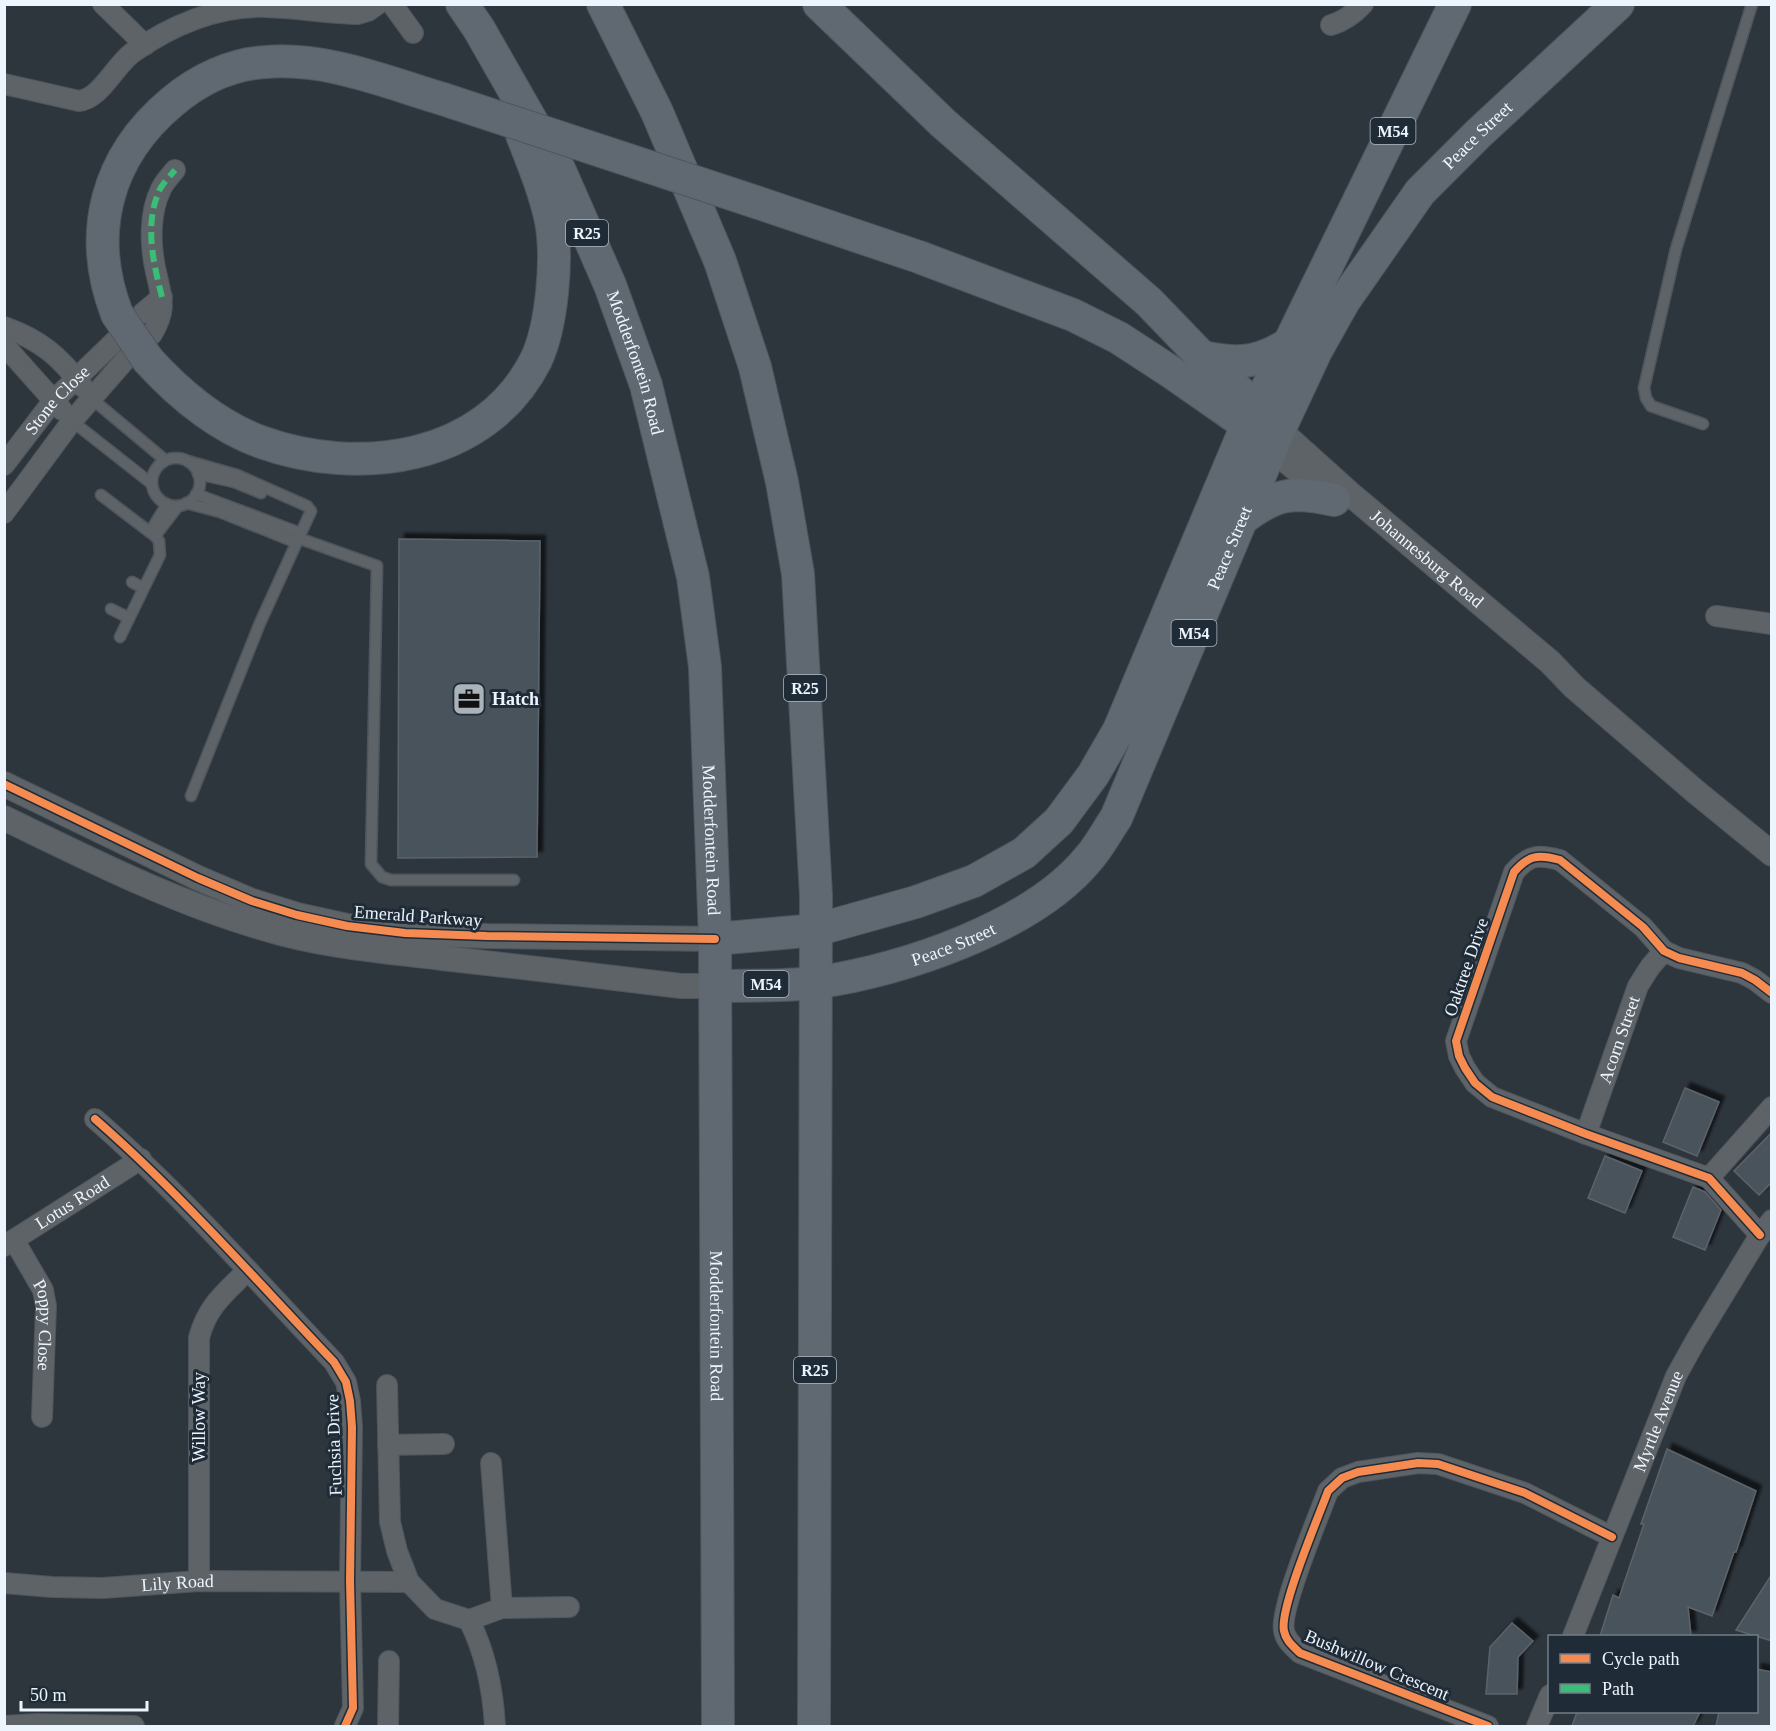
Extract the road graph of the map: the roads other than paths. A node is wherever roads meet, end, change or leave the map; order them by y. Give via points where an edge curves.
1 (103, 4) edge
2 (378, 4) edge
3 (392, 4) edge
4 (603, 4) edge
5 (819, 4) edge
6 (1362, 4) edge
7 (1455, 4) edge
8 (1618, 4) edge
9 (1752, 4) edge
10 (471, 17) edge
11 (1330, 24) dead end
12 (413, 33) dead end
13 (145, 45) junction
14 (4, 84) edge
15 (175, 170) dead end
16 (162, 297) junction
17 (125, 323) junction
18 (4, 327) edge
19 (4, 345) edge
20 (1287, 345) junction
21 (142, 351) junction
22 (1202, 357) junction
23 (76, 378) junction
24 (92, 399) junction
25 (53, 401) junction
26 (1252, 416) junction
27 (72, 421) junction
28 (1703, 424) dead end
29 (1275, 439) junction
30 (165, 460) junction
31 (188, 461) junction
32 (4, 465) edge
33 (198, 474) junction
34 (152, 484) junction
35 (196, 494) junction
36 (101, 495) dead end
37 (1334, 500) junction
38 (177, 505) junction
39 (4, 513) edge
40 (310, 514) junction
41 (1242, 519) junction
42 (152, 534) junction
43 (298, 538) junction
44 (132, 582) dead end
45 (143, 588) junction
46 (111, 609) dead end
47 (1716, 616) dead end
48 (129, 618) junction
49 (1772, 624) edge
50 (120, 637) dead end
51 (1574, 687) junction
52 (4, 784) edge
53 (191, 796) dead end
54 (4, 818) edge
55 (1772, 854) edge
56 (514, 880) dead end
57 (816, 930) junction
58 (715, 939) junction
59 (1664, 951) junction
60 (817, 983) junction
61 (715, 986) junction
62 (1772, 993) edge
63 (1772, 1107) edge
64 (95, 1119) dead end
65 (1586, 1134) junction
66 (141, 1159) junction
67 (1709, 1178) junction
68 (1766, 1228) edge
69 (9, 1243) edge
70 (248, 1271) junction
71 (387, 1385) dead end
72 (42, 1417) dead end
73 (388, 1444) junction
74 (444, 1444) dead end
75 (491, 1463) dead end
76 (1612, 1537) junction
77 (200, 1581) junction
78 (350, 1581) junction
79 (409, 1582) junction
80 (4, 1583) edge
81 (569, 1607) dead end
82 (502, 1608) junction
83 (469, 1620) junction
84 (1573, 1635) edge
85 (389, 1662) dead end
86 (1548, 1700) edge
87 (4, 1726) edge
88 (135, 1726) edge
89 (345, 1726) edge
90 (388, 1726) edge
91 (495, 1726) edge
92 (718, 1726) edge
93 (814, 1726) edge
94 (1488, 1726) edge
95 (1537, 1726) edge

1 - 13 street
2 - 13 street via 358,14 244,8 195,19
3 - 12 street
4 - 57 main road, R25 via 657,112 720,261 755,367 782,482 798,574
5 - 22 main road via 944,124 1149,302
6 - 11 street via 1355,14
7 - 20 main road, Peace Street / M54
8 - 29 main road, Peace Street / M54 via 1420,192 1344,301
9 - 28 lane via 1676,249 1644,388 1651,406
10 - 21 main road via 530,155 551,223 549,315 536,358 520,385 500,407 449,442 421,452 390,458 319,457 260,441 225,425 194,404
10 - 58 main road, Modderfontein Road / R25 via 560,171 610,285 646,385 693,577 705,668
13 - 14 street via 119,65 87,100
15 - 16 street via 161,187 153,218 152,253
16 - 17 street, Stone Close
16 - 21 street via 160,320
17 - 21 main road, bridge
17 - 23 street, Stone Close
17 - 26 main road, bridge via 108,291 102,262 103,223 111,185 129,148 151,119 203,80 234,68 266,62 300,62 369,76 443,99 919,257 1072,315
18 - 23 street via 42,344
19 - 25 street
20 - 22 main road via 1259,360
20 - 26 main road, Peace Street / M54
21 - 24 street, Stone Close
22 - 26 main road
23 - 24 street
23 - 25 street, Stone Close
24 - 27 street, Stone Close
24 - 30 lane
25 - 27 street
25 - 32 street, Stone Close
26 - 29 main road
26 - 57 main road, Peace Street / M54 via 1119,730 1093,775 1059,821 1024,853 974,881
27 - 34 lane
27 - 39 street, Stone Close
29 - 37 street, Johannesburg Road
29 - 41 main road, Peace Street / M54
29 - 51 street, Johannesburg Road via 1349,493 1550,662
30 - 31 lane
30 - 34 lane via 155,470
31 - 33 lane
31 - 40 lane via 237,475 308,506
33 - 35 lane
33 - 40 lane via 234,482
34 - 38 lane via 156,497
35 - 38 lane
35 - 43 lane
36 - 42 lane
37 - 41 main road via 1313,495 1281,497 1267,501
37 - 51 street, Johannesburg Road via 1527,659
38 - 42 lane
38 - 43 lane via 220,512
40 - 43 lane
41 - 60 main road, Peace Street / M54 via 1116,818 1088,860 1053,894 1013,919 941,951
42 - 45 lane via 159,541 160,555
43 - 53 lane
43 - 56 lane via 377,566 371,864 382,877 391,880
44 - 45 lane
45 - 48 lane
46 - 48 lane
47 - 49 street
48 - 50 lane
51 - 55 street, Johannesburg Road
52 - 58 street, Emerald Parkway via 252,901 337,924 405,933
54 - 61 street, Emerald Parkway via 168,894 265,929 303,938 681,986
57 - 58 main road, M54
57 - 60 main road, R25
58 - 61 main road, Modderfontein Road / R25
59 - 62 street, Oaktree Drive via 1742,973
59 - 65 street, Acorn Street via 1638,986
59 - 65 street, Oaktree Drive via 1643,927 1560,860 1534,857 1514,873 1456,1041 1459,1056 1475,1083 1492,1096
60 - 61 main road, Peace Street / M54
60 - 93 main road, R25
61 - 92 main road, Modderfontein Road / R25
63 - 67 street
64 - 66 street, Fuchsia Drive
65 - 67 street, Oaktree Drive
66 - 69 street, Lotus Road
66 - 70 street, Fuchsia Drive
67 - 68 street, Oaktree Drive
68 - 76 street, Myrtle Avenue via 1677,1376
69 - 72 street, Poppy Close via 43,1290 46,1306
70 - 77 street, Willow Way via 212,1306 199,1338
70 - 78 street, Fuchsia Drive via 333,1362 346,1382 352,1427
71 - 73 street
73 - 74 street
73 - 79 street via 390,1522
75 - 82 street
76 - 84 street, Myrtle Avenue
76 - 94 street, Bushwillow Crescent via 1525,1493 1438,1464 1358,1472 1342,1478 1328,1491 1285,1608 1283,1629 1289,1643 1300,1653
77 - 78 street, Lily Road
77 - 80 street, Lily Road via 103,1588
78 - 79 street, Lily Road
78 - 89 street, Fuchsia Drive via 353,1708
79 - 83 street via 435,1609
81 - 82 street
82 - 83 street
83 - 91 street via 482,1651
85 - 90 street
86 - 95 street
87 - 88 street

